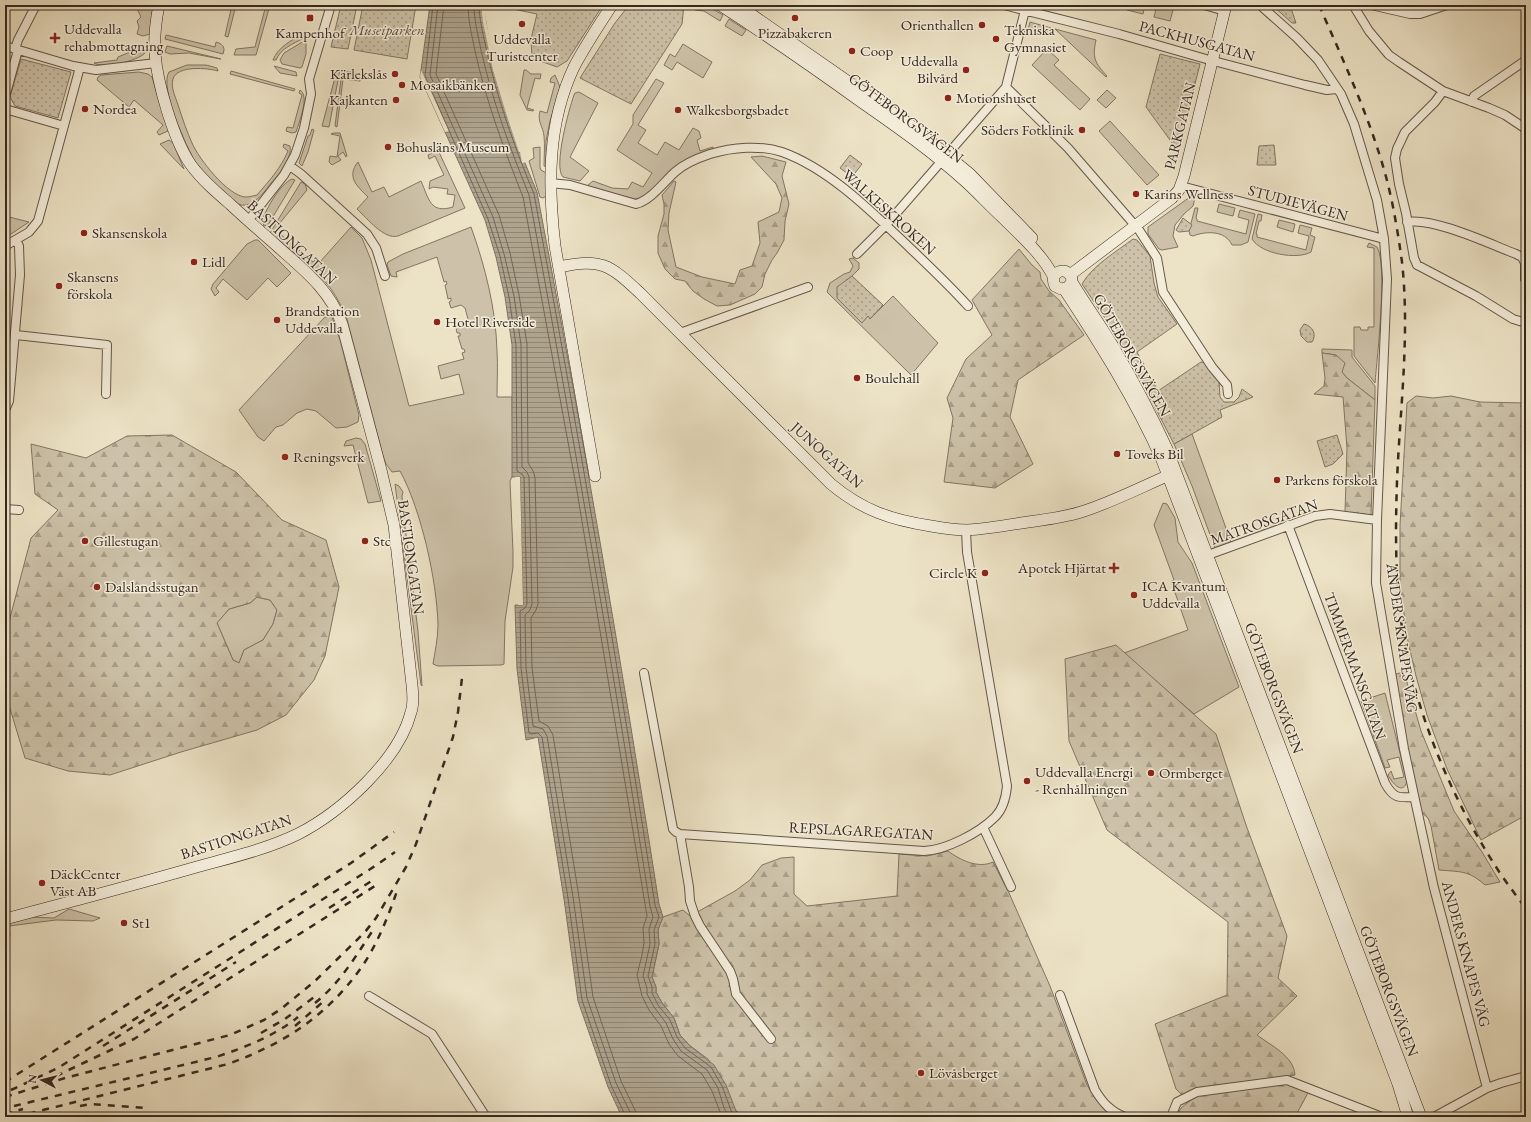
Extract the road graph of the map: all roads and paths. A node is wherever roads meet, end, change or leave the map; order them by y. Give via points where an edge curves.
1 (36, 5) edge
2 (158, 5) edge
3 (331, 5) edge
4 (612, 5) edge
5 (720, 5) edge
6 (738, 5) edge
7 (1004, 5) edge
8 (1204, 5) edge
9 (1260, 5) edge
10 (1371, 5) edge
11 (1447, 5) edge
12 (1355, 6) edge
13 (1025, 8) edge
14 (1226, 8) edge
15 (5, 46) edge
16 (17, 49) junction
17 (1526, 60) edge
18 (1212, 61) junction
19 (156, 63) junction
20 (80, 67) junction
21 (1006, 87) junction
22 (1338, 89) junction
23 (1443, 91) junction
24 (5, 97) edge
25 (1472, 102) junction
26 (5, 109) edge
27 (64, 126) junction
28 (1526, 129) edge
29 (944, 158) junction
30 (290, 166) junction
31 (550, 183) junction
32 (1181, 186) junction
33 (248, 221) junction
34 (1407, 222) junction
35 (886, 224) junction
36 (1136, 226) junction
37 (1384, 239) junction
38 (16, 240) junction
39 (5, 246) edge
40 (857, 254) dead end
41 (559, 267) junction
42 (385, 276) dead end
43 (1064, 279) junction
44 (1525, 280) edge
45 (808, 287) dead end
46 (968, 306) dead end
47 (1526, 323) edge
48 (680, 333) junction
49 (16, 335) junction
50 (106, 394) dead end
51 (1228, 394) dead end
52 (5, 410) edge
53 (1172, 474) junction
54 (595, 476) dead end
55 (5, 508) edge
56 (19, 510) dead end
57 (1377, 520) junction
58 (1288, 525) junction
59 (966, 530) junction
60 (1208, 555) junction
61 (644, 673) dead end
62 (1414, 797) junction
63 (983, 827) junction
64 (680, 834) junction
65 (1011, 887) dead end
66 (5, 919) edge
67 (1060, 995) dead end
68 (369, 996) dead end
69 (771, 1039) dead end
70 (1526, 1076) edge
71 (1487, 1088) junction
72 (1414, 1116) edge
73 (486, 1117) edge
74 (1125, 1117) edge
75 (1171, 1117) edge
76 (1382, 1117) edge
77 (1434, 1117) edge

1 - 16 street via 18,40
2 - 19 main road, BASTIONGATAN
3 - 30 street via 309,79 311,94 304,128
4 - 31 main road via 578,60 564,93 553,137
5 - 29 main road, GÖTEBORGSVÄGEN
6 - 29 main road, GÖTEBORGSVÄGEN via 909,124
7 - 13 street, PACKHUSGATAN
8 - 14 street
9 - 22 street, ANDERS KNAPES VÄG via 1298,38 1318,60
10 - 11 street via 1410,14 1420,14
12 - 23 street via 1369,31 1390,55
13 - 18 street, PACKHUSGATAN
13 - 21 street
14 - 18 main road, PARKGATAN
15 - 16 street
16 - 20 street
16 - 24 street
17 - 25 street via 1474,96
18 - 22 street, PACKHUSGATAN via 1327,90
18 - 32 main road, PARKGATAN
19 - 20 street via 104,70
19 - 33 main road, BASTIONGATAN via 171,119 191,165
20 - 27 street
21 - 29 street
21 - 36 street via 1068,148
22 - 37 street, ANDERS KNAPES VÄG via 1354,124 1378,200
23 - 25 street
23 - 34 street via 1405,132 1396,149 1398,184
25 - 28 street via 1504,115
26 - 27 street
27 - 38 street via 38,221
29 - 35 street
29 - 43 main road, GÖTEBORGSVÄGEN via 970,174 1011,215
30 - 33 street
30 - 42 street via 367,234 376,248
31 - 35 street, WALKESKROKEN via 570,185 636,204 646,200 687,163 732,149 767,149 782,152 826,176 852,194
31 - 41 main road
32 - 36 main road, PARKGATAN via 1172,198
32 - 37 street, STUDIEVÄGEN
33 - 66 main road, BASTIONGATAN via 322,289 334,305 342,324 394,525 412,685 412,711 408,723 392,752 370,780 333,812 299,833 217,862
34 - 44 street via 1443,226 1516,254 1522,257 1525,263
34 - 47 street via 1417,264
35 - 40 street
35 - 46 street, WALKESKROKEN
36 - 43 main road, PARKGATAN
36 - 51 street via 1157,258 1163,292 1212,367 1227,385
37 - 57 street, ANDERS KNAPES VÄG via 1387,297
38 - 39 street
38 - 49 street via 19,246 20,274
41 - 48 main road, JUNOGATAN via 585,263 607,266 640,293
41 - 54 main road
43 - 53 main road, GÖTEBORGSVÄGEN via 1113,345 1132,379 1151,414
45 - 48 street
48 - 59 main road, JUNOGATAN via 831,484 854,501 892,518
49 - 50 street via 107,345
49 - 52 street via 9,401
53 - 59 main road, JUNOGATAN via 1081,512
53 - 60 main road, GÖTEBORGSVÄGEN
53 - 72 main road, GÖTEBORGSVÄGEN via 1398,1084
55 - 56 street
57 - 58 street, MATROSGATAN via 1330,514
57 - 62 street, ANDERS KNAPES VÄG via 1376,583
58 - 60 street, MATROSGATAN
58 - 62 street, TIMMERMANSGATAN via 1384,783 1398,797
59 - 63 street, REPSLAGAREGATAN via 967,552 1007,781 1002,808 996,817
60 - 72 main road, GÖTEBORGSVÄGEN
61 - 64 street via 673,829
62 - 71 street, ANDERS KNAPES VÄG via 1434,888
63 - 64 street, REPSLAGAREGATAN via 948,846 924,851
63 - 65 street
64 - 69 street via 690,901 695,916 730,971 736,994
67 - 74 street via 1095,1090 1105,1104
68 - 73 street via 432,1034
70 - 71 street
71 - 77 street
75 - 76 street via 1177,1102 1197,1092 1287,1080

